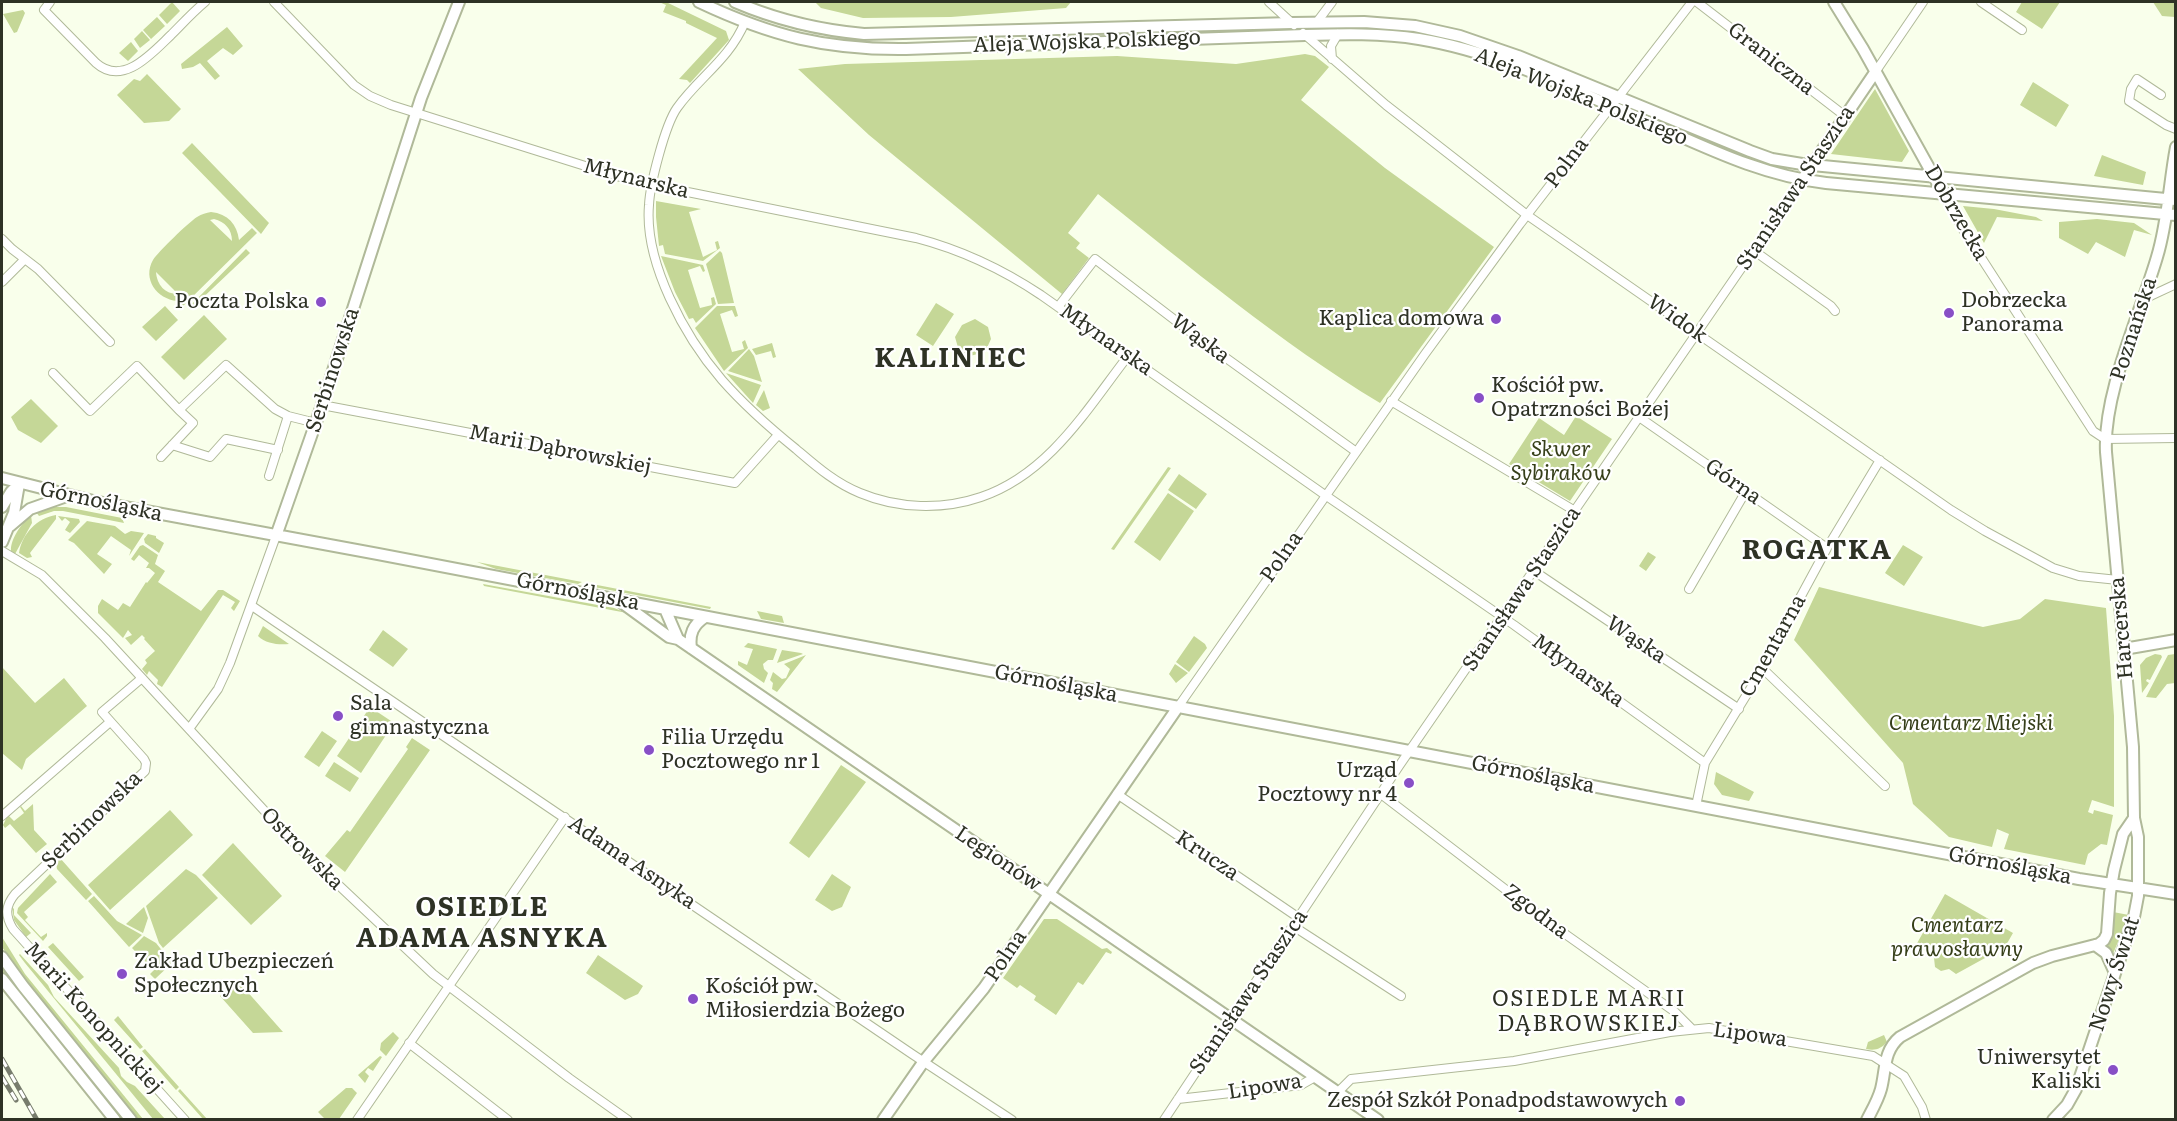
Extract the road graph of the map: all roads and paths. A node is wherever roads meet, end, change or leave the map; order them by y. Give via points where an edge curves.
1 (50, 2) edge
2 (205, 2) edge
3 (274, 2) edge
4 (459, 2) edge
5 (699, 2) edge
6 (735, 2) edge
7 (1269, 2) edge
8 (1332, 2) edge
9 (1692, 2) edge
10 (1697, 2) edge
11 (1834, 2) edge
12 (1923, 2) edge
13 (1981, 2) edge
14 (745, 22) junction
15 (1292, 22) junction
16 (1317, 22) junction
17 (2022, 30) dead end
18 (1338, 34) junction
19 (1305, 35) junction
20 (1332, 58) junction
21 (1876, 71) junction
22 (2161, 95) dead end
23 (1618, 96) junction
24 (1611, 106) junction
25 (416, 113) junction
26 (1845, 116) junction
27 (2175, 129) edge
28 (2175, 147) edge
29 (1812, 165) junction
30 (1935, 177) junction
31 (1802, 180) junction
32 (652, 186) junction
33 (1943, 193) junction
34 (2171, 199) edge
35 (2171, 214) edge
36 (1527, 215) junction
37 (2, 239) edge
38 (1753, 250) junction
39 (25, 259) junction
40 (2151, 276) junction
41 (2, 282) edge
42 (2172, 285) edge
43 (2144, 299) junction
44 (1059, 307) junction
45 (1835, 311) dead end
46 (1696, 333) junction
47 (110, 342) dead end
48 (1128, 356) junction
49 (53, 373) dead end
50 (1391, 401) junction
51 (322, 405) junction
52 (179, 410) junction
53 (288, 416) junction
54 (1639, 417) junction
55 (2085, 420) junction
56 (2107, 422) junction
57 (316, 423) junction
58 (778, 435) junction
59 (2175, 438) edge
60 (2105, 440) junction
61 (172, 445) junction
62 (278, 450) junction
63 (1355, 451) junction
64 (161, 457) dead end
65 (1880, 460) junction
66 (269, 476) dead end
67 (2, 478) edge
68 (20, 484) junction
69 (1746, 491) junction
70 (1325, 495) junction
71 (67, 496) junction
72 (2, 507) edge
73 (1575, 511) junction
74 (10, 526) junction
75 (276, 536) junction
76 (2, 542) edge
77 (1827, 548) junction
78 (2, 551) edge
79 (1534, 571) junction
80 (2118, 580) junction
81 (1689, 589) dead end
82 (618, 600) junction
83 (252, 606) junction
84 (665, 609) junction
85 (705, 617) junction
86 (1503, 617) junction
87 (659, 630) junction
88 (678, 639) junction
89 (2175, 640) edge
90 (691, 648) junction
91 (2124, 649) junction
92 (1762, 668) junction
93 (141, 678) junction
94 (1178, 707) junction
95 (1739, 709) junction
96 (110, 722) junction
97 (189, 729) junction
98 (1410, 751) junction
99 (1705, 763) junction
100 (1885, 786) dead end
101 (1117, 794) junction
102 (1381, 794) junction
103 (1696, 806) junction
104 (2, 816) edge
105 (565, 817) junction
106 (2134, 818) junction
107 (2111, 885) junction
108 (2138, 890) junction
109 (1048, 894) junction
110 (2175, 894) edge
111 (7, 913) joint
112 (1299, 918) junction
113 (1293, 926) junction
114 (2096, 945) junction
115 (2, 957) edge
116 (2115, 973) junction
117 (2, 979) edge
118 (448, 986) junction
119 (1401, 996) dead end
120 (1231, 1019) junction
121 (1692, 1029) junction
122 (410, 1043) junction
123 (924, 1061) junction
124 (1885, 1062) junction
125 (1315, 1077) junction
126 (1338, 1092) junction
127 (1178, 1099) junction
128 (116, 1119) edge
129 (131, 1119) edge
130 (185, 1119) edge
131 (357, 1119) edge
132 (508, 1119) edge
133 (628, 1119) edge
134 (883, 1119) edge
135 (1012, 1119) edge
136 (1164, 1119) edge
137 (1378, 1119) edge
138 (1867, 1119) edge
139 (1926, 1119) edge
140 (2053, 1119) edge

1 - 2 street via 44,10 96,63 114,72 132,68 146,59
3 - 25 street, Młynarska via 362,92
4 - 25 street, Serbinowska
5 - 14 street, Aleja Wojska Polskiego
6 - 15 street, Aleja Wojska Polskiego via 810,27 864,34
7 - 15 street, Widok
8 - 16 street
9 - 23 street, Polna
10 - 26 street, Graniczna
11 - 21 street, Dobrzecka
12 - 21 street, Stanisława Staszica
13 - 17 street
14 - 19 street, Aleja Wojska Polskiego via 811,42 880,49
14 - 32 street via 733,46 675,110
15 - 16 street, Aleja Wojska Polskiego
15 - 19 street, Widok
16 - 23 street, Aleja Wojska Polskiego via 1380,23 1443,32 1540,64
18 - 19 street, Aleja Wojska Polskiego
18 - 20 street via 1330,46
18 - 24 street, Aleja Wojska Polskiego via 1401,37 1453,47 1535,74
19 - 20 street, Widok
20 - 36 street, Widok
21 - 26 street, Stanisława Staszica
21 - 30 street, Dobrzecka
22 - 27 street via 2137,79 2129,100
23 - 24 street, Polna
23 - 29 street, Aleja Wojska Polskiego via 1756,153
24 - 31 street, Aleja Wojska Polskiego via 1749,165
24 - 36 street, Polna
25 - 32 street, Młynarska
25 - 51 street, Serbinowska
26 - 29 street, Stanisława Staszica
28 - 34 street, Poznańska
29 - 30 street, Aleja Wojska Polskiego
29 - 31 street, Stanisława Staszica
30 - 33 street, Dobrzecka
30 - 34 street, Aleja Wojska Polskiego
31 - 33 street, Aleja Wojska Polskiego
31 - 38 street, Stanisława Staszica
32 - 44 street, Młynarska via 933,243 994,267
32 - 58 street via 648,212 651,237 673,304 722,379
33 - 35 street, Aleja Wojska Polskiego
33 - 55 street, Dobrzecka
34 - 35 street, Poznańska
35 - 40 street, Poznańska
36 - 46 street, Widok
36 - 50 street, Polna
37 - 39 street
38 - 45 street
38 - 46 street, Stanisława Staszica
39 - 41 street
39 - 47 street
40 - 42 street via 2157,284
40 - 43 street, Poznańska
42 - 43 street
43 - 56 street, Poznańska
44 - 48 street, Młynarska
44 - 63 street, Wąska via 1095,259
46 - 54 street, Stanisława Staszica
46 - 65 street, Widok
48 - 58 street via 1042,463 1005,487 979,498 937,505 883,501 831,477
48 - 70 street, Młynarska
49 - 52 street via 90,411 137,366
50 - 63 street, Polna
50 - 73 street
51 - 57 street, Serbinowska
51 - 58 street, Marii Dąbrowskiej via 735,483
52 - 53 street via 226,365 263,400
52 - 61 street via 193,423
53 - 57 street
53 - 62 street
54 - 69 street, Górna
54 - 73 street, Stanisława Staszica
55 - 56 street
55 - 60 street, Dobrzecka
56 - 60 street, Poznańska
57 - 75 street, Serbinowska
59 - 60 street
60 - 80 street, Harcerska
61 - 62 street via 210,457 226,440
61 - 64 street
62 - 66 street
63 - 70 street, Polna
65 - 77 street, Cmentarna
65 - 80 street, Widok via 1967,520 2044,563 2070,574
67 - 68 street, Górnośląska
68 - 71 street, Górnośląska
68 - 72 street
68 - 74 street
69 - 77 street, Górna
69 - 81 street
70 - 86 street, Młynarska
70 - 94 street, Polna
71 - 74 street via 30,509
71 - 75 street, Górnośląska
73 - 79 street, Stanisława Staszica
74 - 76 street
75 - 82 street, Górnośląska
75 - 83 street, Serbinowska
77 - 92 street, Cmentarna
78 - 93 street, Ostrowska via 42,574
79 - 86 street, Stanisława Staszica
79 - 95 street, Wąska
80 - 91 street, Harcerska
82 - 84 street, Górnośląska
82 - 87 street, Legionów
83 - 97 street, Serbinowska via 224,677
83 - 105 street, Adama Asnyka
84 - 85 street, Górnośląska
84 - 87 street
84 - 88 street
85 - 90 street via 692,629
85 - 94 street, Górnośląska
86 - 98 street, Stanisława Staszica
86 - 99 street, Młynarska
87 - 88 street, Legionów
88 - 90 street, Legionów
89 - 91 street
90 - 109 street, Legionów
91 - 106 street, Harcerska via 2134,765
92 - 95 street, Cmentarna
92 - 100 street
93 - 96 street via 102,712
93 - 97 street, Ostrowska
94 - 98 street, Górnośląska
94 - 101 street, Polna
95 - 99 street, Cmentarna
96 - 104 street
96 - 111 street, Serbinowska via 144,759 146,767 13,897
97 - 118 street, Ostrowska via 296,845
98 - 102 street, Stanisława Staszica
98 - 103 street, Górnośląska
99 - 103 street, Cmentarna
101 - 109 street, Polna
101 - 112 street, Krucza
102 - 112 street, Stanisława Staszica
102 - 121 street, Zgodna via 1544,919 1675,1012
103 - 107 street, Górnośląska
105 - 118 street
105 - 123 street, Adama Asnyka
106 - 107 street, Harcerska via 2123,834
106 - 108 street, Harcerska
107 - 108 street, Górnośląska
107 - 114 street, Nowy Świat via 2107,934
108 - 110 street, Górnośląska
108 - 116 street, Nowy Świat via 2136,911
109 - 120 street, Legionów
109 - 123 street, Polna via 984,988
111 - 130 street, Marii Konopnickiej via 13,929
112 - 113 street, Stanisława Staszica
113 - 119 street
113 - 120 street, Stanisława Staszica
114 - 116 street via 2106,953
114 - 124 street via 2042,959 1995,984 1900,1037
115 - 129 street
116 - 140 street, Nowy Świat via 2076,1089
117 - 128 street
118 - 122 street
118 - 133 street, Ostrowska
120 - 125 street, Legionów
120 - 127 street, Stanisława Staszica
121 - 124 street, Lipowa via 1725,1030 1850,1050
121 - 126 street, Lipowa via 1514,1061 1351,1079
122 - 131 street
122 - 132 street
123 - 134 street, Polna
123 - 135 street, Adama Asnyka
124 - 138 street via 1881,1088
124 - 139 street via 1904,1076
125 - 126 street, Legionów
125 - 127 street, Lipowa via 1301,1085
126 - 137 street, Legionów
127 - 136 street, Stanisława Staszica

